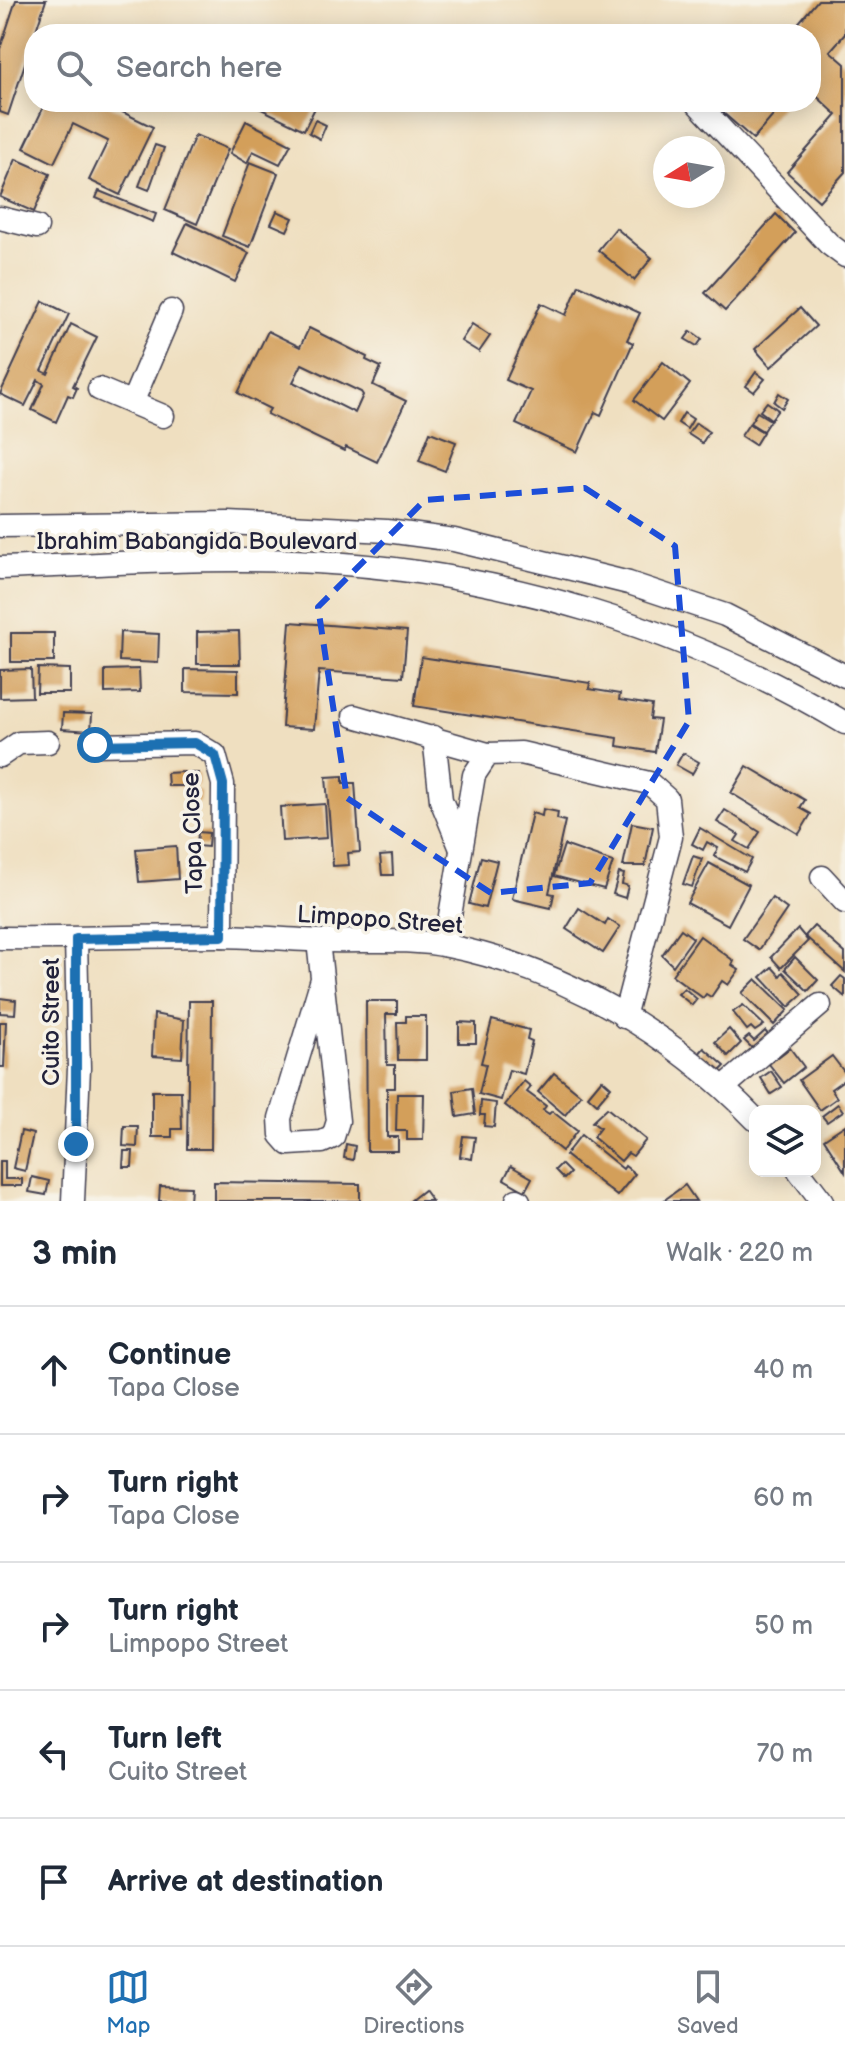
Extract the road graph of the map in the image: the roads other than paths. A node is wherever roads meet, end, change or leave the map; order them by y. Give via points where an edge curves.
1 (705, 112) edge
2 (0, 218) edge
3 (37, 227) dead end
4 (845, 256) edge
5 (171, 311) dead end
6 (99, 389) dead end
7 (132, 403) junction
8 (163, 416) dead end
9 (0, 526) edge
10 (0, 568) edge
11 (844, 674) edge
12 (354, 716) dead end
13 (845, 723) edge
14 (434, 737) junction
15 (48, 742) dead end
16 (95, 745) dead end
17 (488, 754) junction
18 (0, 756) edge
19 (461, 849) junction
20 (822, 877) dead end
21 (845, 902) edge
22 (222, 936) junction
23 (0, 938) edge
24 (76, 939) junction
25 (318, 941) junction
26 (445, 945) junction
27 (322, 979) junction
28 (820, 1005) dead end
29 (624, 1017) junction
30 (724, 1087) junction
31 (749, 1113) edge
32 (804, 1177) edge
33 (73, 1201) edge
34 (822, 1201) edge

1 - 4 street
2 - 3 street
5 - 7 street
6 - 7 street
7 - 8 street
9 - 11 street, Ibrahim Babangida Boulevard via 228,523 454,540 629,583 725,615
10 - 13 street, Ibrahim Babangida Boulevard via 314,561 504,588 584,608 734,665
12 - 14 street
14 - 17 street
14 - 19 street via 441,800
15 - 18 street via 19,743
16 - 22 street, Tapa Close via 195,743 215,755 223,784
17 - 19 street via 474,775
17 - 29 street via 521,753 649,783 667,799 671,837
19 - 26 street
20 - 21 street
22 - 24 street, Limpopo Street
22 - 25 street, Limpopo Street
23 - 24 street, Limpopo Street
24 - 33 street, Cuito Street via 79,1068
25 - 26 street, Limpopo Street
25 - 27 street
26 - 29 street, Limpopo Street via 556,979
27 - 27 street via 338,1121 333,1137 289,1144 281,1135 280,1118
28 - 30 street
29 - 30 street, Limpopo Street
30 - 31 street, Limpopo Street
32 - 34 street

